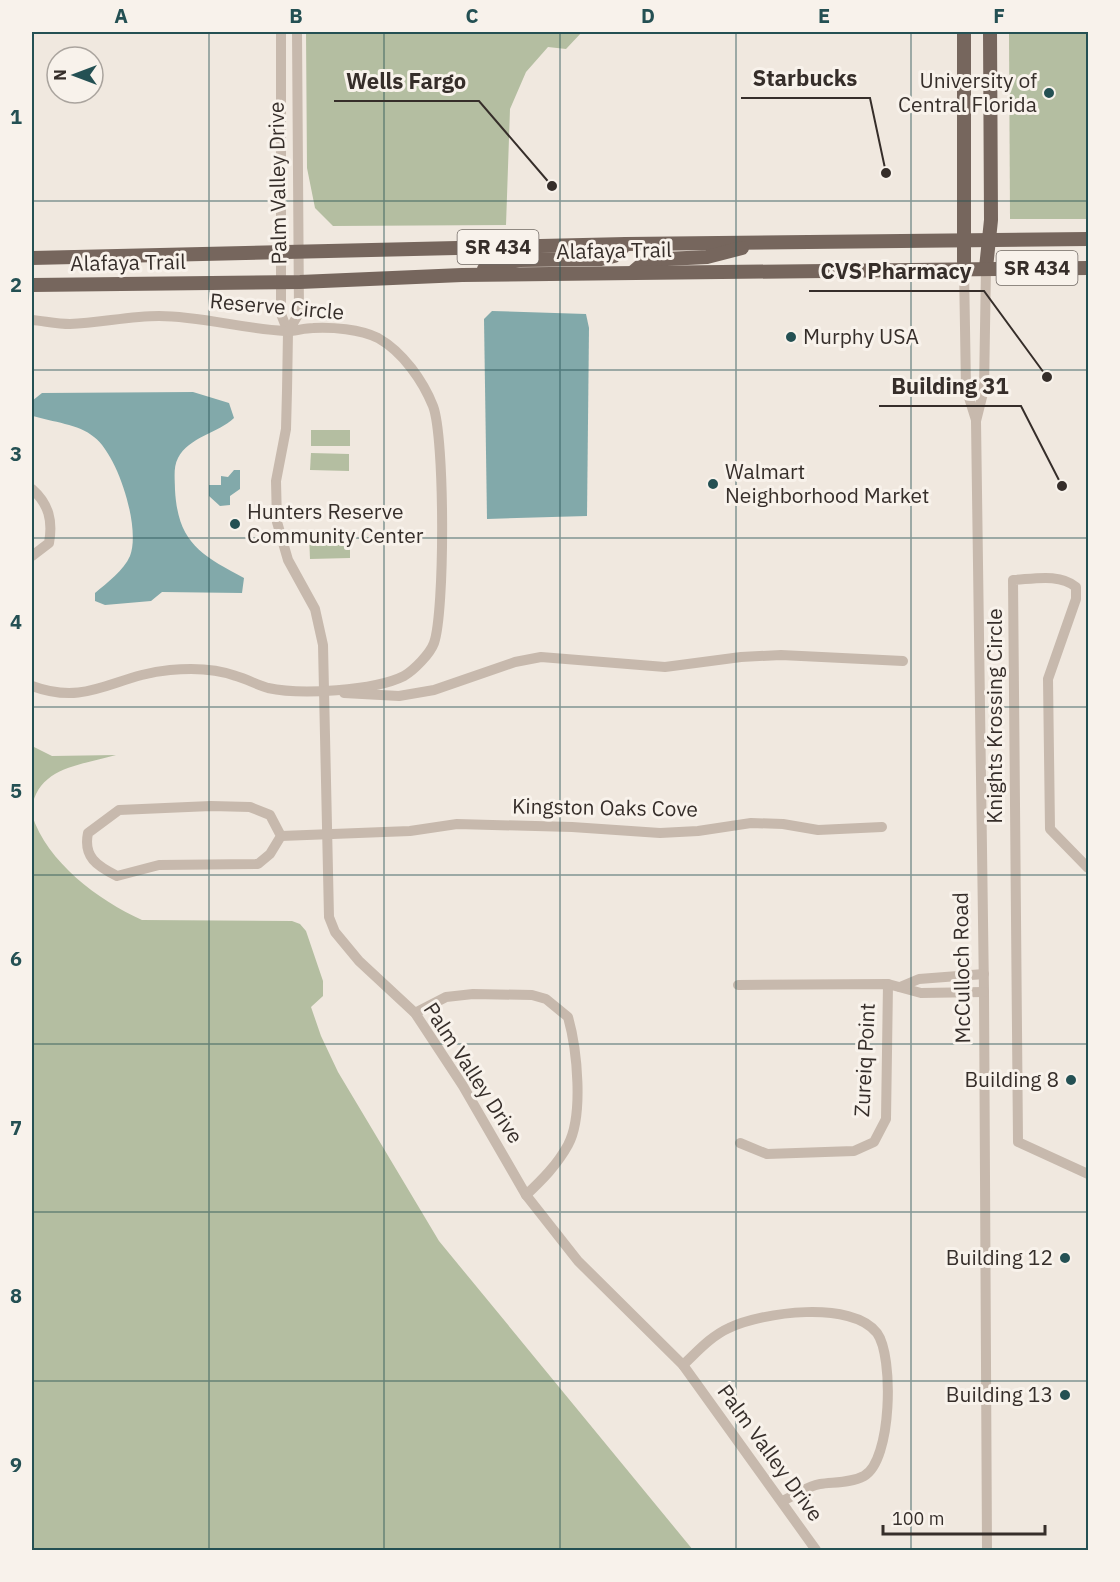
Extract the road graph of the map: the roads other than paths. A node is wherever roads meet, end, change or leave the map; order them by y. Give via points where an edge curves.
1 (281, 32) edge
2 (297, 32) edge
3 (964, 32) edge
4 (990, 32) edge
5 (1089, 239) edge
6 (964, 240) junction
7 (989, 240) junction
8 (767, 242) junction
9 (626, 244) junction
10 (298, 251) junction
11 (280, 252) junction
12 (32, 258) edge
13 (964, 268) junction
14 (986, 268) junction
15 (1089, 268) edge
16 (633, 272) junction
17 (462, 275) junction
18 (281, 282) junction
19 (300, 282) junction
20 (32, 285) edge
21 (32, 320) edge
22 (288, 332) junction
23 (976, 421) junction
24 (32, 489) edge
25 (32, 556) edge
26 (903, 661) dead end
27 (32, 686) edge
28 (326, 692) junction
29 (882, 827) dead end
30 (326, 833) junction
31 (281, 836) junction
32 (1089, 868) edge
33 (984, 974) junction
34 (940, 978) junction
35 (888, 984) junction
36 (738, 985) dead end
37 (899, 987) junction
38 (984, 992) junction
39 (940, 993) junction
40 (415, 1013) junction
41 (740, 1143) dead end
42 (1089, 1173) edge
43 (526, 1195) junction
44 (682, 1365) junction
45 (782, 1501) junction
46 (816, 1551) edge
47 (987, 1551) edge

1 - 11 street, Palm Valley Drive
2 - 10 street, Palm Valley Drive
3 - 6 main road, McCulloch Road
4 - 7 main road, McCulloch Road
5 - 7 main road, Alafaya Trail / SR 434
6 - 7 main road, Alafaya Trail / SR 434
6 - 8 main road, Alafaya Trail / SR 434
6 - 13 main road, McCulloch Road
7 - 14 main road, McCulloch Road
8 - 9 main road, Alafaya Trail / SR 434
8 - 16 main road via 707,257 647,260
9 - 10 main road, Alafaya Trail / SR 434
9 - 17 main road via 614,256 601,259 519,260
10 - 11 main road, Alafaya Trail / SR 434
10 - 19 street, Palm Valley Drive
11 - 12 main road, Alafaya Trail / SR 434
11 - 18 street, Palm Valley Drive
13 - 14 main road, Alafaya Trail / SR 434
13 - 16 main road, Alafaya Trail / SR 434
13 - 23 street, McCulloch Road via 966,388
14 - 15 main road, Alafaya Trail / SR 434
14 - 23 street, McCulloch Road via 984,389
16 - 17 main road, Alafaya Trail / SR 434
17 - 19 main road, Alafaya Trail / SR 434
18 - 19 main road, Alafaya Trail / SR 434
18 - 20 main road, Alafaya Trail / SR 434
18 - 22 street, Palm Valley Drive via 281,314
19 - 22 street, Palm Valley Drive via 299,314
21 - 22 street, Reserve Circle via 68,324 159,316
22 - 28 street, Palm Valley Drive via 286,429 276,481 277,522 288,560 321,628
22 - 28 street, Reserve Circle via 339,329 377,338 404,359 416,375 433,407 440,439 441,584 433,646 404,675
23 - 33 street, McCulloch Road
24 - 25 street via 42,498 53,525 49,543
26 - 28 street via 781,655 665,667 541,657 434,690 399,696
27 - 28 street, Reserve Circle via 54,694 82,694 132,676 207,670 265,687
28 - 30 street, Palm Valley Drive
29 - 30 street, Kingston Oaks Cove via 848,831 751,823 660,834 458,824 410,831
30 - 31 street, Kingston Oaks Cove
30 - 40 street, Palm Valley Drive via 327,901 334,932
31 - 31 street via 270,815 250,807 151,807 119,810 88,833 86,843 88,855 97,866 117,876 159,865 258,864
32 - 42 street, Knights Krossing Circle via 1050,829 1048,679 1076,599 1076,587 1058,579 1013,580 1018,1142
33 - 34 street
33 - 38 street, McCulloch Road
34 - 37 street via 919,979
34 - 39 street
35 - 36 street
35 - 37 street
35 - 41 street, Zureiq Point via 886,1119 874,1142 854,1151 767,1154
37 - 39 street
38 - 39 street
38 - 47 street, McCulloch Road
40 - 43 street, Palm Valley Drive
40 - 43 street via 446,997 532,995 546,999 568,1017 576,1064 575,1125 549,1174
43 - 44 street, Palm Valley Drive via 578,1261
44 - 45 street, Palm Valley Drive
44 - 45 street via 718,1334 762,1317 846,1315 876,1331 882,1341 887,1378 884,1442 878,1463 865,1476 817,1485
45 - 46 street, Palm Valley Drive

